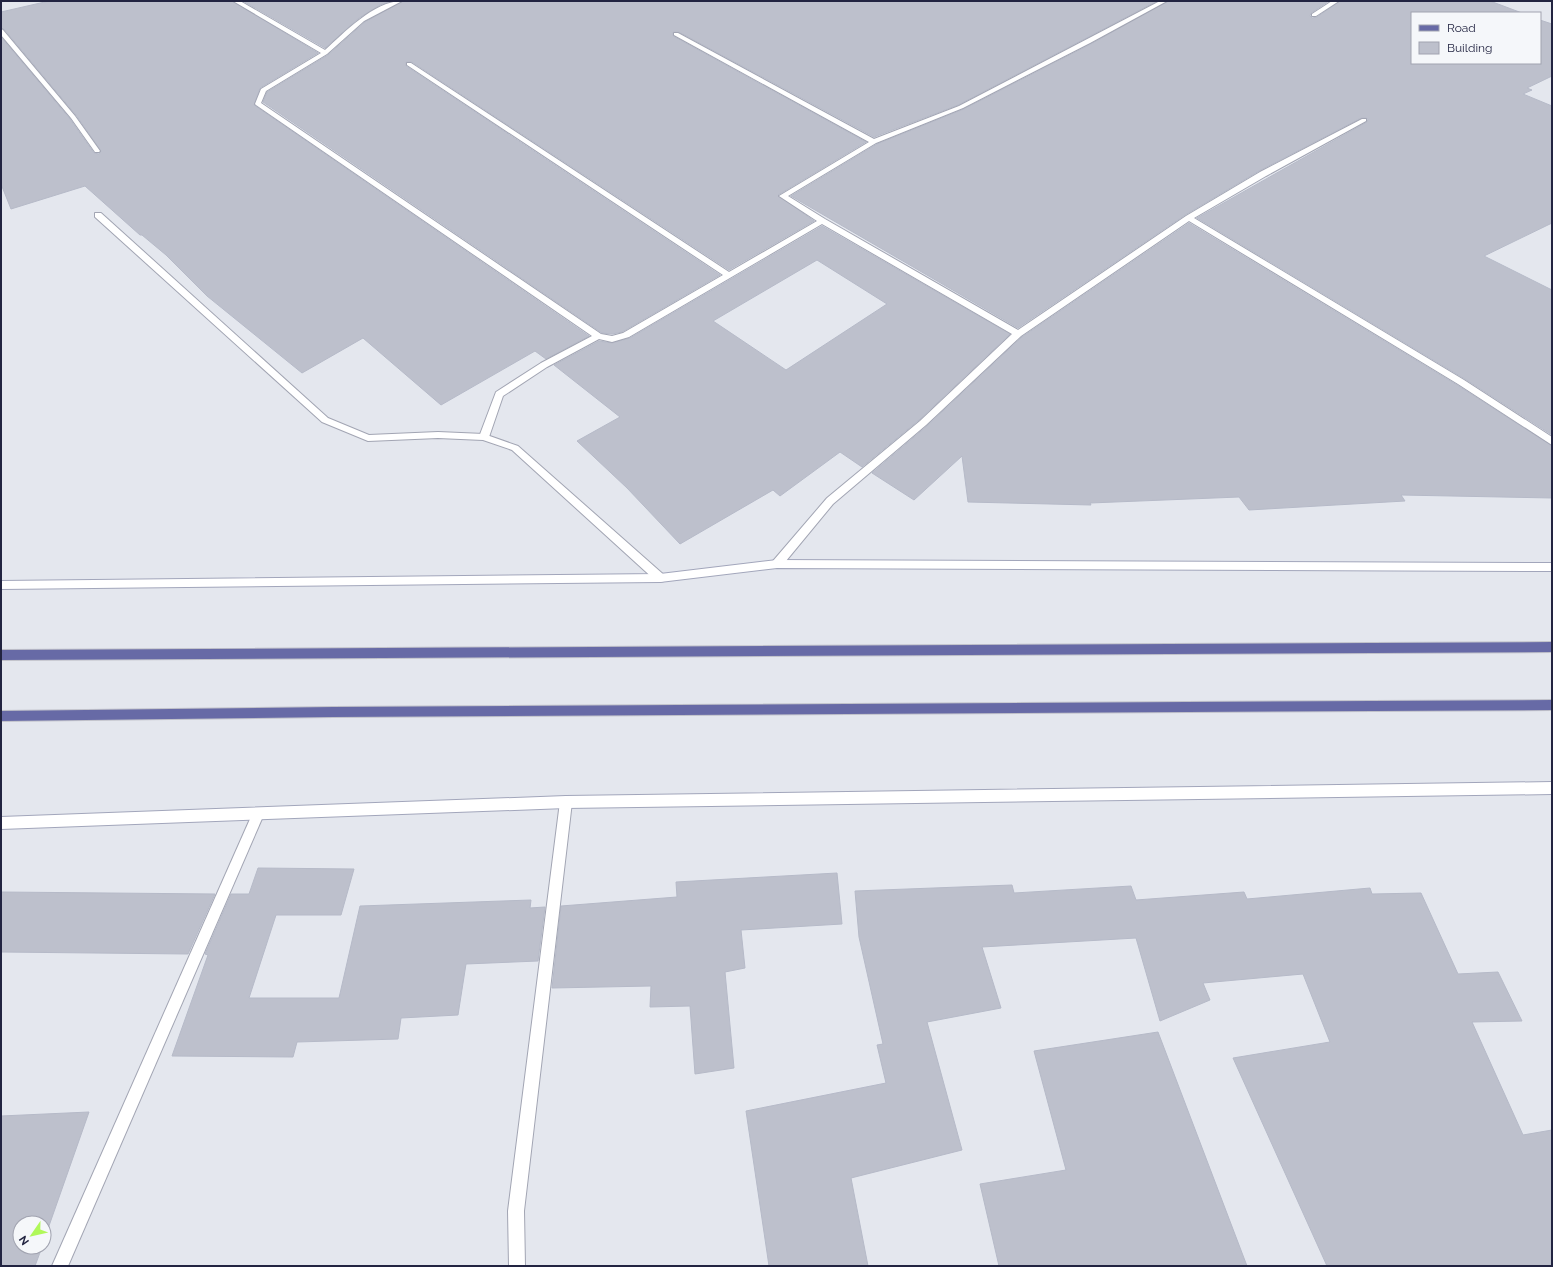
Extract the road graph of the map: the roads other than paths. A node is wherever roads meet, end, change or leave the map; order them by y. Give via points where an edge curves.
1 (236, 1) edge
2 (400, 1) edge
3 (1164, 1) edge
4 (1336, 1) edge
5 (1314, 15) dead end
6 (1, 31) edge
7 (676, 34) dead end
8 (325, 53) junction
9 (409, 64) dead end
10 (1364, 120) dead end
11 (874, 142) junction
12 (97, 151) dead end
13 (98, 215) dead end
14 (1189, 218) junction
15 (822, 221) junction
16 (728, 275) junction
17 (1018, 334) junction
18 (598, 336) junction
19 (484, 437) junction
20 (1552, 442) edge
21 (777, 564) junction
22 (1552, 567) edge
23 (660, 578) junction
24 (1, 585) edge
25 (1552, 647) edge
26 (1, 655) edge
27 (1552, 705) edge
28 (1, 716) edge
29 (1552, 788) edge
30 (566, 802) junction
31 (258, 814) junction
32 (1, 823) edge
33 (60, 1266) edge
34 (517, 1266) edge

1 - 8 street
2 - 8 street via 362,20
3 - 11 street via 961,107
4 - 5 street
6 - 12 street via 73,117
7 - 11 street
8 - 18 street via 263,90 258,104
9 - 16 street
10 - 14 street via 1263,174
11 - 15 street via 783,196
13 - 19 street via 325,420 368,438 438,435
14 - 17 street
14 - 20 street via 1461,382
15 - 16 street
15 - 17 street
16 - 18 street via 626,335 612,339
17 - 21 street via 923,423 830,501
18 - 19 street via 544,364 499,394
19 - 23 street via 515,448
21 - 22 street
21 - 23 street
23 - 24 street
25 - 26 main road
27 - 28 main road
29 - 30 street
30 - 31 street
30 - 34 street via 516,1211
31 - 32 street
31 - 33 street

